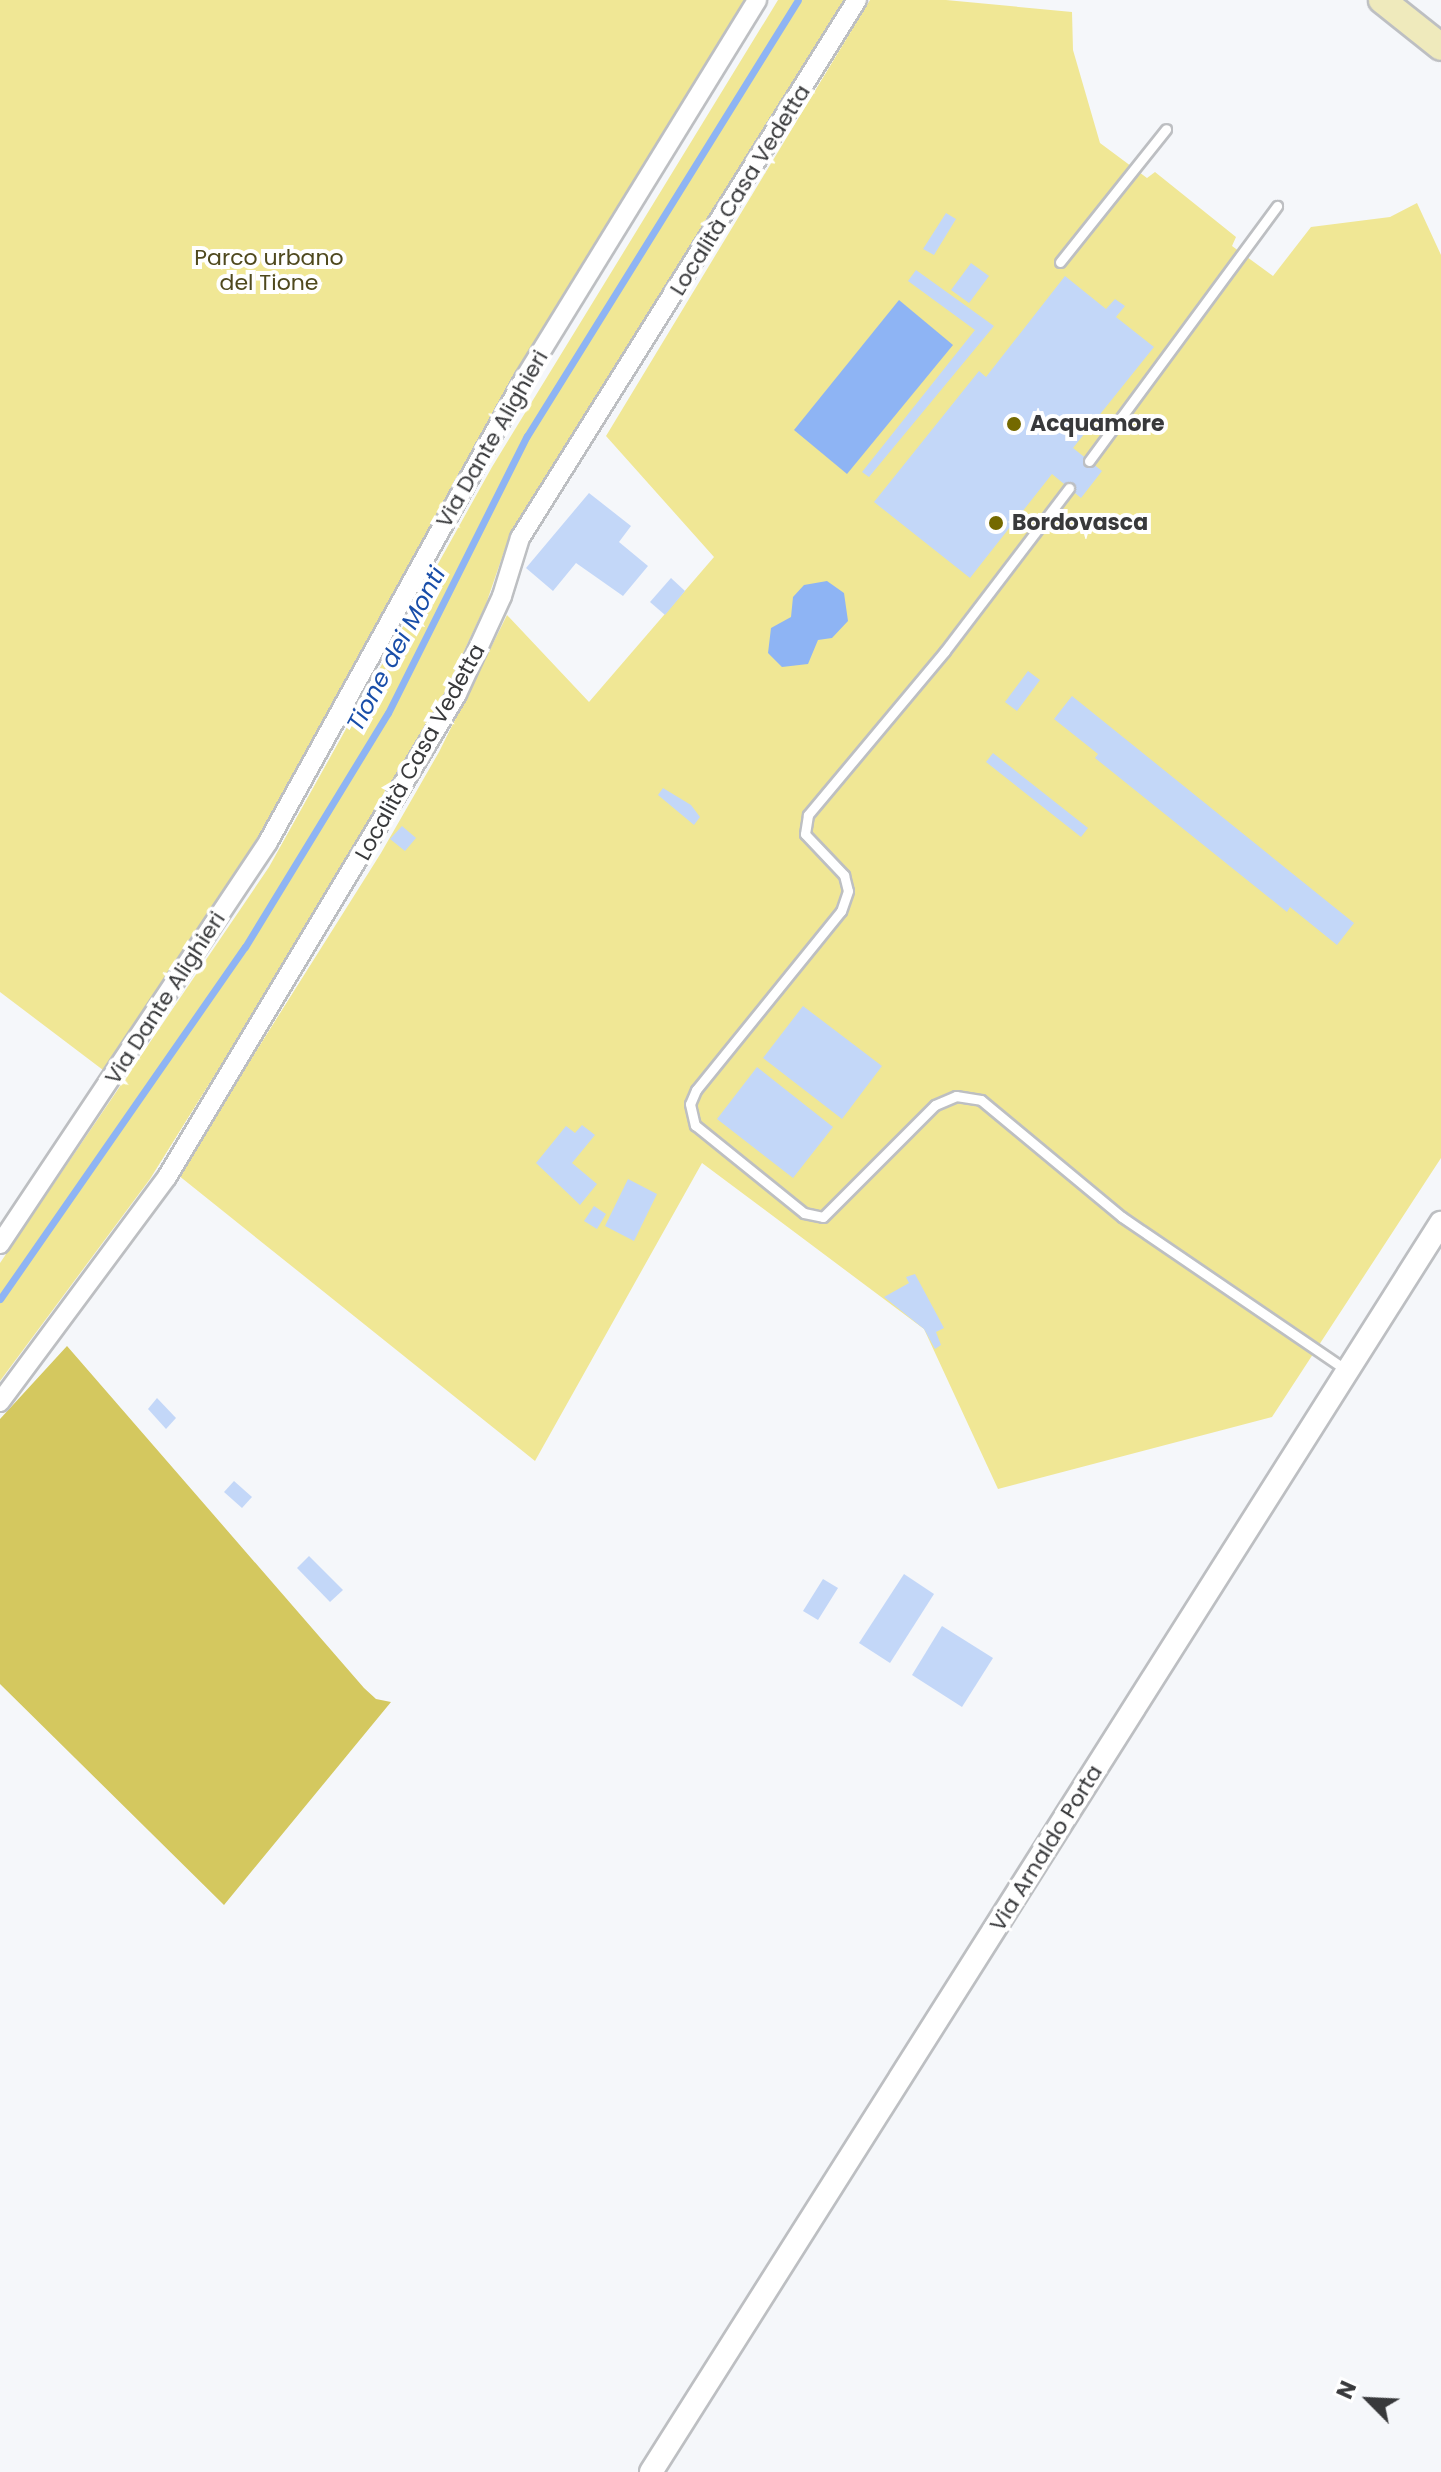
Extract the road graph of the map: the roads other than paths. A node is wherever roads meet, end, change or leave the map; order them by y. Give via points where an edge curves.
1 (757, 0) edge
2 (857, 0) edge
3 (1382, 0) edge
4 (1441, 47) edge
5 (1166, 129) dead end
6 (1277, 206) dead end
7 (1060, 262) dead end
8 (1089, 461) dead end
9 (1069, 488) dead end
10 (1441, 1223) edge
11 (0, 1244) edge
12 (1347, 1372) junction
13 (0, 1402) edge
14 (651, 2472) edge

1 - 11 street, Via Dante Alighieri via 524,379 268,842
2 - 13 street, Località Casa Vedetta via 520,538 502,596 457,694 167,1177
3 - 4 main road
5 - 7 lane
6 - 8 lane
9 - 12 lane via 945,651 808,815 805,834 844,875 848,891 841,911 696,1090 690,1104 695,1125 804,1213 823,1217 935,1105 956,1096 981,1100 1122,1217
10 - 12 street, Via Arnaldo Porta
12 - 14 street, Via Arnaldo Porta

